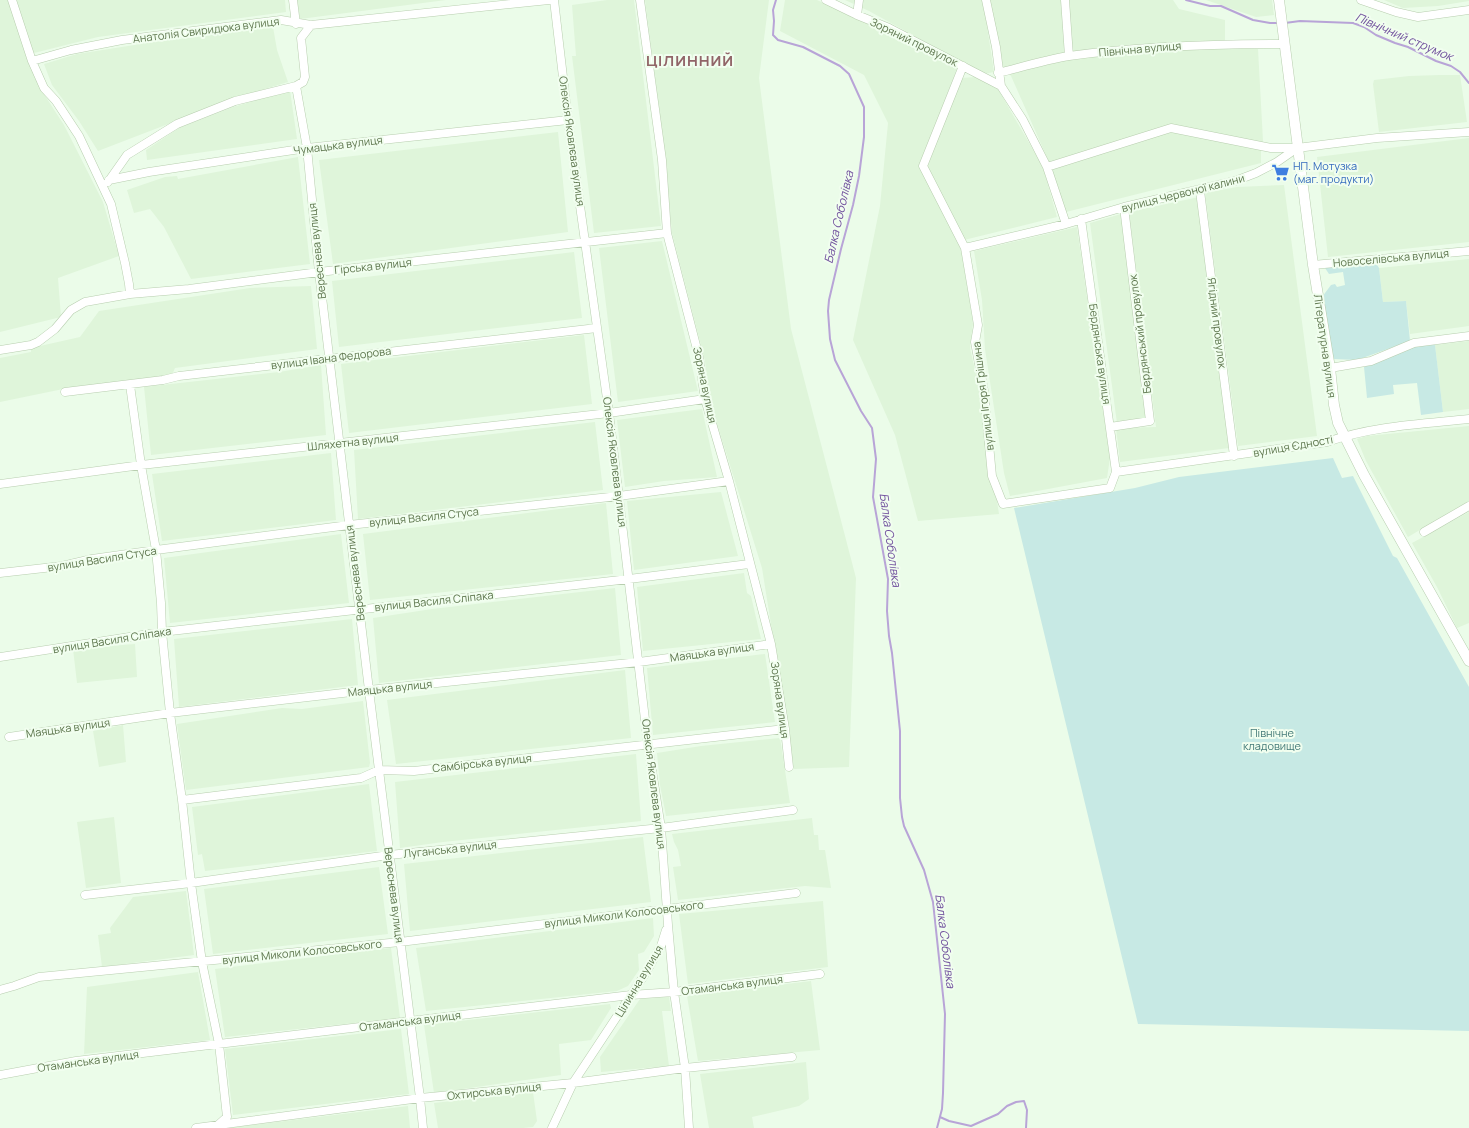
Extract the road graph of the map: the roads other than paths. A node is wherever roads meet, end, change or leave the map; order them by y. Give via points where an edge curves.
1 (12, 0) edge
2 (293, 0) edge
3 (549, 0) edge
4 (554, 0) edge
5 (640, 0) edge
6 (826, 0) edge
7 (859, 0) edge
8 (986, 0) edge
9 (1065, 0) edge
10 (1279, 0) edge
11 (1361, 0) edge
12 (1469, 10) edge
13 (857, 15) junction
14 (296, 24) junction
15 (311, 25) junction
16 (1284, 44) junction
17 (1069, 56) junction
18 (32, 61) junction
19 (963, 66) junction
20 (998, 73) junction
21 (296, 86) junction
22 (1001, 86) junction
23 (568, 120) junction
24 (1469, 132) edge
25 (307, 148) junction
26 (1297, 148) junction
27 (1047, 168) junction
28 (106, 184) junction
29 (1200, 191) junction
30 (1124, 207) junction
31 (1081, 219) junction
32 (1066, 224) junction
33 (667, 233) junction
34 (586, 242) junction
35 (965, 248) junction
36 (1469, 251) edge
37 (1313, 265) junction
38 (319, 272) junction
39 (130, 294) junction
40 (597, 328) junction
41 (1469, 336) edge
42 (0, 350) edge
43 (330, 358) junction
44 (1330, 368) junction
45 (130, 385) junction
46 (65, 392) dead end
47 (705, 399) junction
48 (609, 413) junction
49 (1469, 419) edge
50 (1110, 427) junction
51 (1343, 436) junction
52 (340, 443) junction
53 (1234, 456) junction
54 (142, 465) junction
55 (1116, 472) junction
56 (729, 481) junction
57 (0, 484) edge
58 (1110, 488) joint
59 (619, 496) junction
60 (1469, 506) edge
61 (349, 526) junction
62 (1424, 532) dead end
63 (156, 550) junction
64 (750, 564) junction
65 (0, 573) edge
66 (629, 580) junction
67 (359, 609) junction
68 (162, 632) junction
69 (771, 644) junction
70 (0, 657) edge
71 (1469, 661) edge
72 (639, 662) junction
73 (369, 690) junction
74 (170, 713) junction
75 (785, 729) junction
76 (9, 737) dead end
77 (648, 745) junction
78 (789, 767) dead end
79 (379, 770) junction
80 (182, 800) junction
81 (793, 810) dead end
82 (661, 828) junction
83 (389, 855) junction
84 (191, 883) junction
85 (796, 893) dead end
86 (85, 895) dead end
87 (666, 908) junction
88 (668, 926) junction
89 (400, 942) junction
90 (202, 962) junction
91 (820, 974) dead end
92 (0, 990) edge
93 (674, 992) junction
94 (631, 996) junction
95 (410, 1021) junction
96 (219, 1044) junction
97 (792, 1057) dead end
98 (684, 1068) junction
99 (0, 1075) edge
100 (573, 1083) junction
101 (420, 1098) junction
102 (218, 1127) edge
103 (196, 1128) edge
104 (422, 1128) edge
105 (552, 1128) edge
106 (690, 1128) edge

1 - 18 street
2 - 14 street
3 - 15 street, Анатолія Свиридюка вулиця
4 - 23 street, Олексія Яковлєва вулиця
5 - 33 street, Зоряна вулиця via 662,160
6 - 13 street, Зоряний провулок
7 - 13 street
8 - 20 street via 996,47
9 - 17 street
10 - 16 street, Літературна вулиця
11 - 12 street via 1396,12 1418,16
13 - 19 street, Зоряний провулок via 889,28
14 - 15 street, Анатолія Свиридюка вулиця
14 - 18 street, Анатолія Свиридюка вулиця via 281,20 122,40
15 - 21 street via 301,38 305,77 303,82
16 - 17 street, Північна вулиця via 1176,46
16 - 26 street, Літературна вулиця
17 - 20 street, Північна вулиця
18 - 28 street via 44,88 56,101 79,136
19 - 22 street, Зоряний провулок
19 - 35 street, вулиця Ігоря Грішина via 923,166
20 - 22 street
21 - 25 street, Вереснева вулиця
21 - 28 street via 235,101 177,124 127,155
22 - 27 street via 1023,120
23 - 25 street, Чумацька вулиця
23 - 34 street, Олексія Яковлєва вулиця
24 - 26 street, вулиця Червоної калини via 1377,138
25 - 28 street, Чумацька вулиця via 149,172
25 - 38 street, Вереснева вулиця
26 - 27 street via 1271,148 1171,128
26 - 29 street, вулиця Червоної калини via 1256,173 1235,182
26 - 37 street, Літературна вулиця
27 - 32 street
28 - 39 street
29 - 30 street, вулиця Червоної калини
29 - 53 street, Ягідний провулок
30 - 31 street, вулиця Червоної калини
30 - 50 street, Бердянський провулок via 1150,421
31 - 32 street, вулиця Червоної калини
31 - 50 street, Бердянська вулиця
32 - 35 street, вулиця Червоної калини
33 - 34 street, Гірська вулиця
33 - 47 street, Зоряна вулиця via 699,357
34 - 38 street, Гірська вулиця
34 - 40 street, Олексія Яковлєва вулиця
35 - 58 street, вулиця Ігоря Грішина via 978,325 975,342 984,391 992,476 1003,504
36 - 37 street, Новоселівська вулиця
37 - 44 street, Літературна вулиця
38 - 39 street, Гірська вулиця
38 - 43 street, Вереснева вулиця
39 - 42 street, Гірська вулиця via 85,302 72,310 56,329 38,342
40 - 43 street, вулиця Івана Федорова
40 - 48 street, Олексія Яковлєва вулиця
41 - 44 street via 1414,343 1371,361
43 - 45 street, вулиця Івана Федорова via 179,376
43 - 52 street, Вереснева вулиця
44 - 51 street, Літературна вулиця via 1334,405
45 - 46 street, вулиця Івана Федорова
45 - 54 street
47 - 48 street, Шляхетна вулиця
47 - 56 street, Зоряна вулиця
48 - 52 street, Шляхетна вулиця
48 - 59 street, Олексія Яковлєва вулиця
49 - 51 street, вулиця Єдності via 1369,430
50 - 55 street, Бердянська вулиця
51 - 53 street, вулиця Єдності via 1327,442
51 - 71 street, Літературна вулиця
52 - 54 street, Шляхетна вулиця
52 - 61 street, Вереснева вулиця
53 - 55 street, вулиця Єдності
54 - 57 street, Шляхетна вулиця
54 - 63 street
55 - 58 street, Бердянська вулиця
56 - 59 street, вулиця Василя Стуса
56 - 64 street, Зоряна вулиця
59 - 61 street, вулиця Василя Стуса
59 - 66 street, Олексія Яковлєва вулиця
60 - 62 street
61 - 63 street, вулиця Василя Стуса
61 - 67 street, Вереснева вулиця
63 - 65 street, вулиця Василя Стуса via 62,566
63 - 68 street via 162,603
64 - 66 street, вулиця Василя Сліпака
64 - 69 street, Зоряна вулиця
66 - 67 street, вулиця Василя Сліпака
66 - 72 street, Олексія Яковлєва вулиця
67 - 68 street, вулиця Василя Сліпака
67 - 73 street, Вереснева вулиця
68 - 70 street, вулиця Василя Сліпака
68 - 74 street
69 - 72 street, Маяцька вулиця
69 - 75 street, Зоряна вулиця
72 - 73 street, Маяцька вулиця
72 - 77 street, Олексія Яковлєва вулиця
73 - 74 street, Маяцька вулиця
73 - 79 street, Вереснева вулиця
74 - 76 street, Маяцька вулиця
74 - 80 street
75 - 77 street, Самбірська вулиця
75 - 78 street, Зоряна вулиця
77 - 79 street, Самбірська вулиця via 414,771
77 - 82 street, Олексія Яковлєва вулиця
79 - 80 street, Самбірська вулиця via 361,778
79 - 83 street, Вереснева вулиця
80 - 84 street
81 - 82 street, Луганська вулиця
82 - 83 street, Луганська вулиця
82 - 87 street, Олексія Яковлєва вулиця
83 - 84 street, Луганська вулиця
83 - 89 street, Вереснева вулиця
84 - 86 street, Луганська вулиця
84 - 90 street
85 - 87 street, вулиця Миколи Колосовського
87 - 88 street, Олексія Яковлєва вулиця
87 - 89 street, вулиця Миколи Колосовського
88 - 93 street, Цілинна вулиця
88 - 94 street, Цілинна вулиця via 661,946
89 - 90 street, вулиця Миколи Колосовського
89 - 95 street, Вереснева вулиця
90 - 92 street, вулиця Миколи Колосовського via 39,976
90 - 96 street
91 - 93 street, Отаманська вулиця
93 - 94 street, Отаманська вулиця
93 - 98 street, Цілинна вулиця
94 - 95 street, Отаманська вулиця
94 - 100 street, Цілинна вулиця
95 - 96 street, Отаманська вулиця
95 - 101 street, Вереснева вулиця
96 - 99 street, Отаманська вулиця via 76,1061
96 - 102 street via 227,1118
97 - 98 street, Охтирська вулиця
98 - 100 street, Охтирська вулиця
98 - 106 street, Цілинна вулиця
100 - 101 street, Охтирська вулиця
100 - 105 street, Цілинна вулиця
101 - 102 street, Охтирська вулиця
101 - 104 street, Вереснева вулиця
102 - 103 street, Охтирська вулиця

